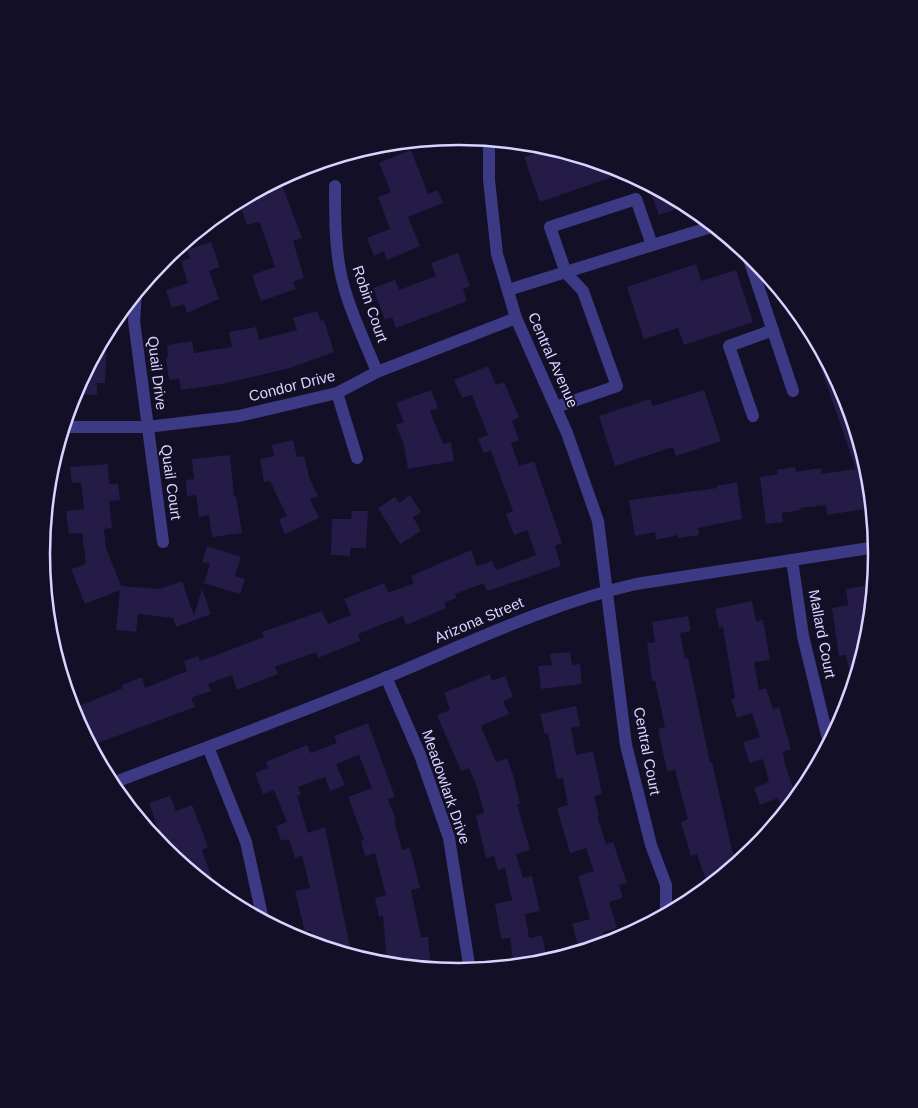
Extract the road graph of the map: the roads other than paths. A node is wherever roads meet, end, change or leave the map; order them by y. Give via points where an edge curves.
1 (489, 146) edge
2 (335, 186) dead end
3 (706, 228) edge
4 (652, 245) junction
5 (753, 270) edge
6 (566, 272) junction
7 (508, 290) junction
8 (135, 305) edge
9 (516, 318) junction
10 (773, 330) junction
11 (377, 372) junction
12 (793, 391) dead end
13 (337, 393) junction
14 (556, 407) junction
15 (753, 416) dead end
16 (71, 426) edge
17 (147, 426) junction
18 (357, 458) dead end
19 (163, 542) dead end
20 (868, 548) edge
21 (792, 560) junction
22 (607, 591) junction
23 (386, 677) junction
24 (827, 733) edge
25 (208, 747) junction
26 (119, 781) edge
27 (666, 906) edge
28 (261, 912) edge
29 (469, 963) edge

1 - 7 street, Central Avenue via 497,254
2 - 11 street, Robin Court via 340,271
3 - 4 street
4 - 6 street
4 - 6 street via 636,199 550,227
5 - 10 street
6 - 7 street
6 - 14 street via 583,291 617,386
7 - 9 street, Central Avenue
8 - 17 street, Quail Drive via 134,321
9 - 11 street, Condor Drive
9 - 14 street, Central Avenue
10 - 12 street
10 - 15 street via 729,346
11 - 13 street, Condor Drive
13 - 17 street, Condor Drive via 240,416
13 - 18 street
14 - 22 street, Central Avenue via 598,521
16 - 17 street, Condor Drive
17 - 19 street, Quail Court
20 - 21 street, Arizona Street
21 - 22 street, Arizona Street
21 - 24 street, Mallard Court via 803,636
22 - 23 street, Arizona Street via 519,620
22 - 27 street, Central Court via 626,745 651,845 666,885
23 - 25 street, Arizona Street
23 - 29 street, Meadowlark Drive via 420,755 449,838
25 - 26 street, Arizona Street
25 - 28 street via 246,842

